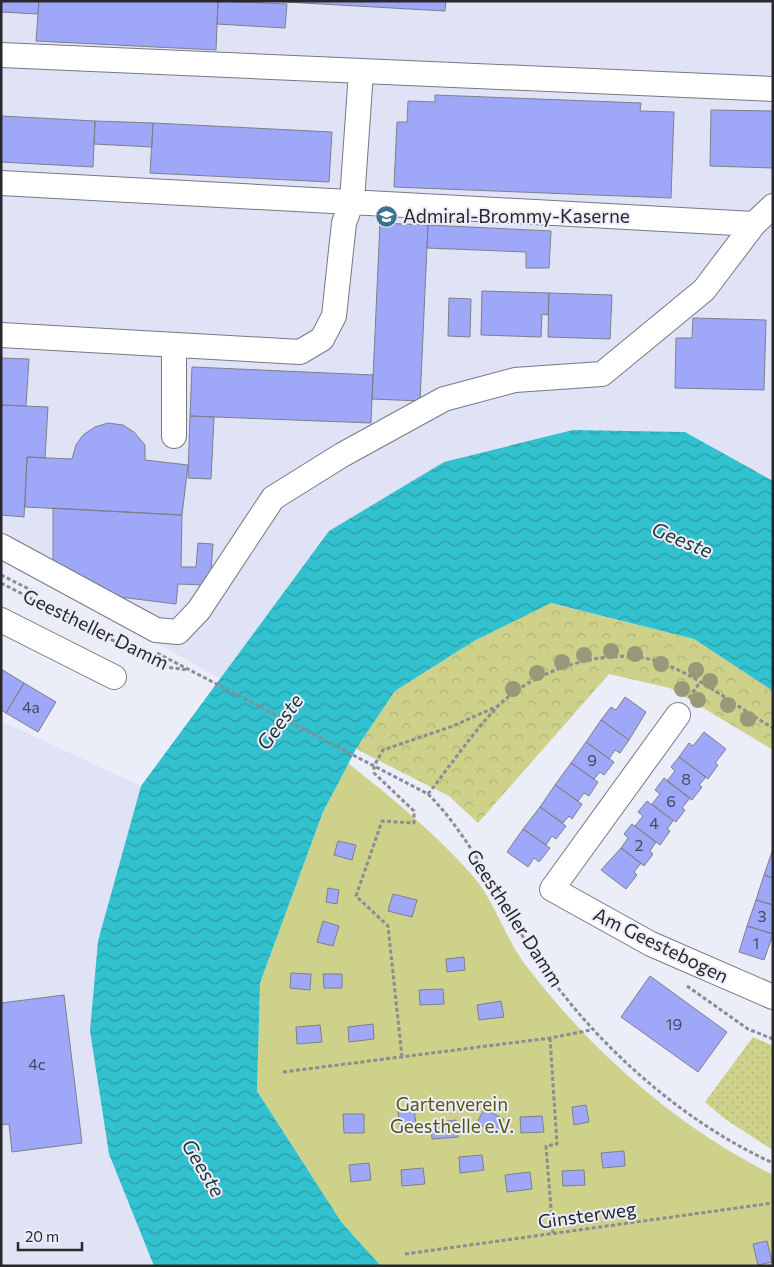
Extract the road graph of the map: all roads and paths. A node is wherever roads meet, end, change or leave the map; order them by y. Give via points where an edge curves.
1 (1, 56) edge
2 (360, 72) junction
3 (773, 90) edge
4 (1, 183) edge
5 (352, 200) junction
6 (773, 206) edge
7 (754, 224) junction
8 (1, 335) edge
9 (174, 345) junction
10 (174, 436) dead end
11 (1, 546) edge
12 (1, 582) edge
13 (1, 620) edge
14 (114, 677) dead end
15 (500, 705) junction
16 (678, 715) dead end
17 (773, 728) edge
18 (374, 766) junction
19 (428, 794) junction
20 (773, 997) edge
21 (591, 1030) junction
22 (550, 1038) junction
23 (402, 1057) junction
24 (282, 1072) dead end
25 (773, 1163) edge
26 (773, 1203) edge
27 (554, 1233) junction
28 (405, 1254) dead end

1 - 2 street
2 - 3 street
2 - 5 street
4 - 5 street
5 - 7 street
5 - 9 street via 344,223 334,316 322,339 300,352
6 - 7 street
7 - 11 street via 704,290 602,374 515,380 444,399 342,455 273,498 200,610 178,632 156,630
8 - 9 street
9 - 10 street
12 - 18 path, Geestheller Damm via 165,666 192,671 211,680
13 - 14 street, Geestheller Damm
15 - 17 path via 530,682 576,663 629,655 664,663 678,670
15 - 18 path via 453,726 383,750
15 - 19 path
16 - 20 street, Am Geestebogen via 552,889 651,944
18 - 19 path, Geestheller Damm
18 - 23 path via 374,773 414,811 414,823 382,821 356,896 388,926
19 - 21 path, Geestheller Damm via 449,815 529,947
21 - 22 path
21 - 25 path, Geestheller Damm via 648,1083 695,1118
22 - 23 path
22 - 27 path via 557,1144 546,1146
23 - 24 path
26 - 27 path, Ginsterweg
27 - 28 path, Ginsterweg

